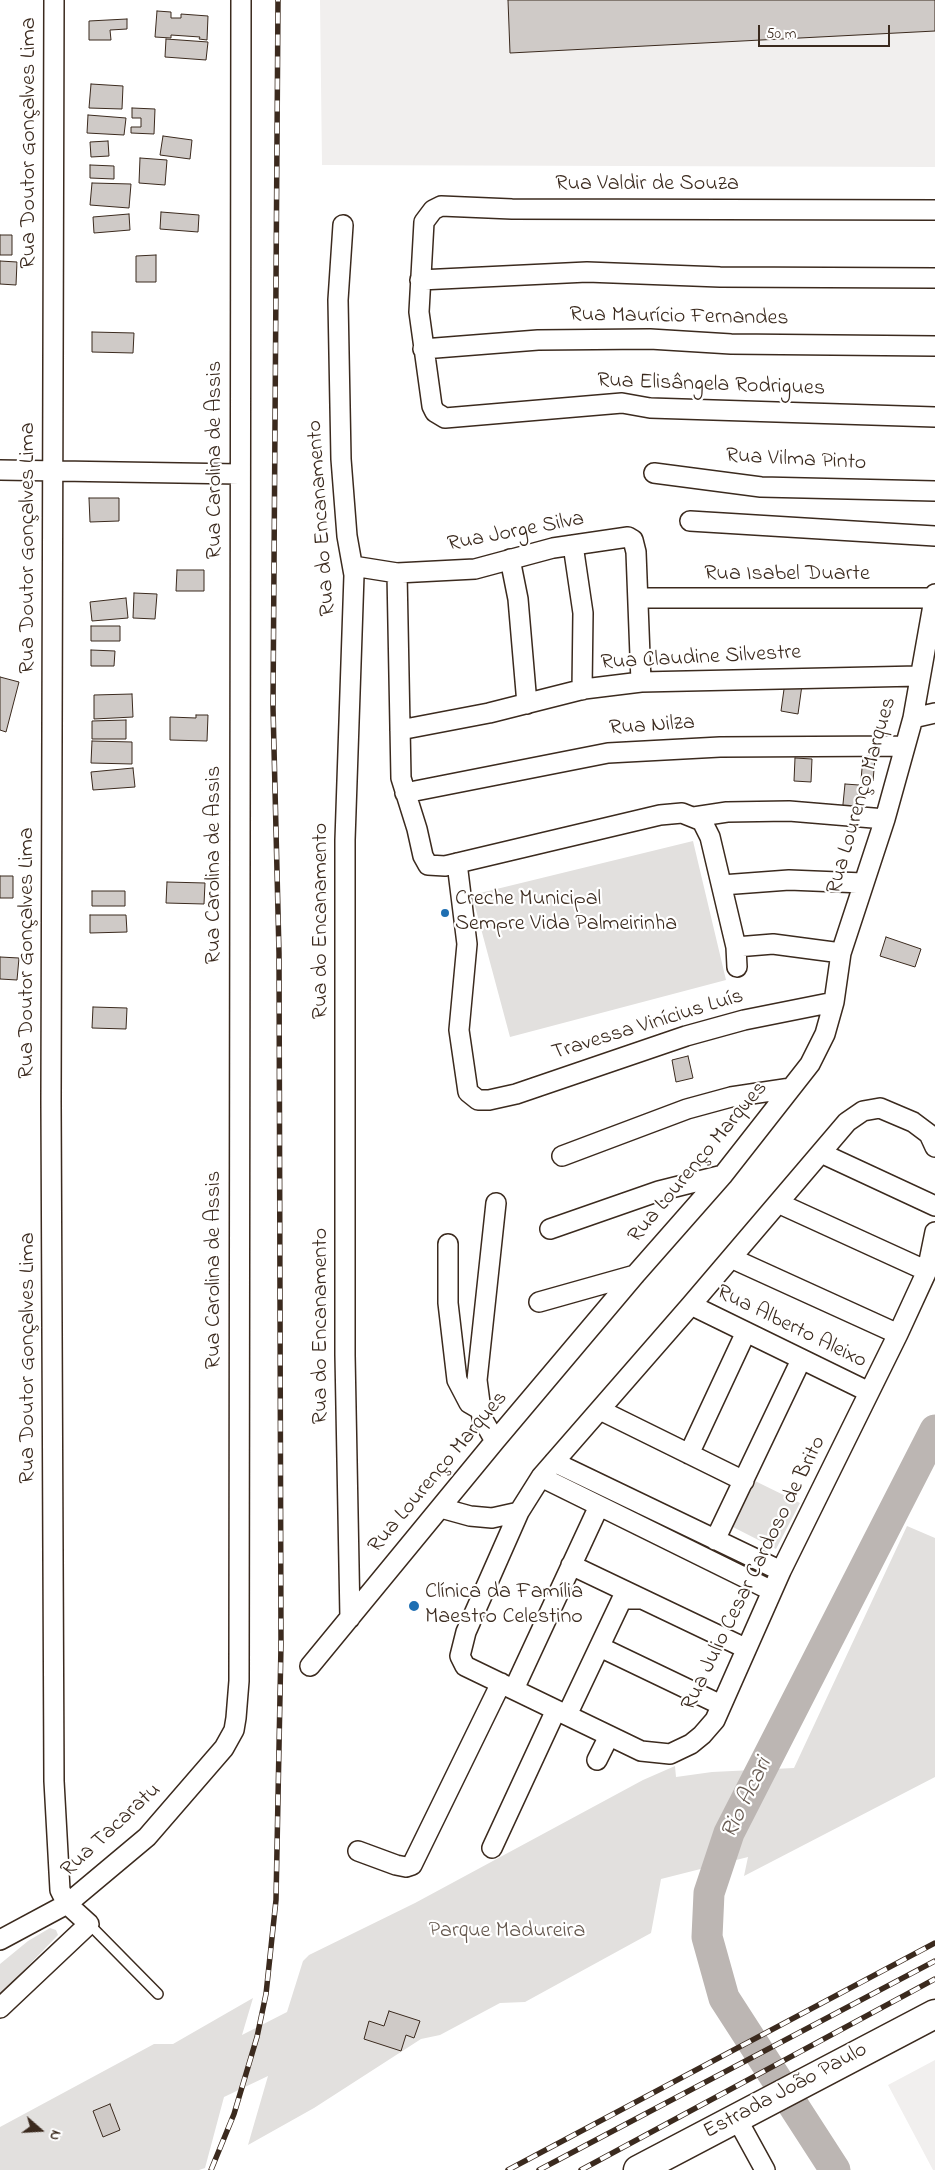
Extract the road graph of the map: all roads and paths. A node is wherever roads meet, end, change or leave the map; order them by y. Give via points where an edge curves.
1 (54, 0) edge
2 (240, 0) edge
3 (935, 210) edge
4 (343, 225) dead end
5 (935, 278) edge
6 (420, 280) junction
7 (935, 346) edge
8 (423, 350) junction
9 (935, 417) edge
10 (456, 418) joint
11 (0, 470) edge
12 (53, 470) junction
13 (654, 473) dead end
14 (239, 474) junction
15 (935, 491) edge
16 (690, 521) dead end
17 (935, 536) edge
18 (573, 545) junction
19 (510, 559) junction
20 (353, 566) junction
21 (398, 573) junction
22 (934, 596) edge
23 (640, 598) junction
24 (920, 676) junction
25 (641, 682) junction
26 (582, 690) junction
27 (527, 704) junction
28 (935, 713) edge
29 (913, 718) junction
30 (400, 730) junction
31 (905, 746) junction
32 (405, 793) junction
33 (694, 817) junction
34 (885, 819) junction
35 (457, 863) junction
36 (863, 883) junction
37 (722, 885) junction
38 (736, 947) junction
39 (841, 953) junction
40 (737, 966) dead end
41 (834, 1002) junction
42 (791, 1088) junction
43 (935, 1147) edge
44 (821, 1153) junction
45 (562, 1156) dead end
46 (724, 1175) junction
47 (496, 1202) dead end
48 (778, 1203) junction
49 (935, 1206) edge
50 (550, 1229) dead end
51 (935, 1232) edge
52 (448, 1244) dead end
53 (731, 1258) junction
54 (927, 1270) junction
55 (635, 1275) junction
56 (539, 1302) dead end
57 (692, 1305) junction
58 (746, 1332) junction
59 (898, 1334) junction
60 (801, 1360) junction
61 (869, 1392) junction
62 (482, 1410) junction
63 (600, 1410) junction
64 (495, 1441) junction
65 (689, 1454) junction
66 (554, 1462) junction
67 (541, 1477) junction
68 (744, 1480) junction
69 (599, 1506) junction
70 (440, 1508) junction
71 (519, 1512) junction
72 (715, 1540) junction
73 (571, 1565) junction
74 (781, 1572) junction
75 (772, 1591) junction
76 (636, 1598) junction
77 (350, 1618) junction
78 (600, 1647) junction
79 (745, 1648) junction
80 (310, 1666) dead end
81 (508, 1686) junction
82 (721, 1704) junction
83 (562, 1713) junction
84 (234, 1730) joint
85 (609, 1736) junction
86 (597, 1760) dead end
87 (492, 1848) dead end
88 (358, 1851) dead end
89 (67, 1904) junction
90 (88, 1924) junction
91 (0, 1940) edge
92 (158, 1994) dead end
93 (0, 2008) edge
94 (935, 2014) edge
95 (744, 2115) junction
96 (638, 2170) edge
97 (764, 2170) edge

1 - 12 street, Rua Doutor Gonçalves Lima
2 - 14 street, Rua Carolina de Assis
3 - 6 street, Rua Valdir de Souza via 442,206 433,210 424,222
4 - 20 street, Rua do Encanamento via 338,300 341,459 347,536
5 - 6 street via 720,277 586,272
6 - 8 street, Rua Valdir de Souza
7 - 8 street, Rua Maurício Fernandes via 731,344 650,339 538,340
8 - 10 street, Rua Valdir de Souza via 432,406 440,416
9 - 10 street, Rua Elisângela Rodrigues via 650,408 622,404
11 - 12 street
12 - 14 street
12 - 89 street, Rua Doutor Gonçalves Lima via 54,1782 60,1890
13 - 15 street, Rua Vilma Pinto via 761,487
14 - 84 street, Rua Carolina de Assis via 239,1681
16 - 17 street
18 - 19 street, Rua Jorge Silva
18 - 23 street, Rua Jorge Silva via 628,537 633,540
18 - 26 street via 583,612
19 - 21 street, Rua Jorge Silva via 475,569
19 - 27 street via 518,599
20 - 21 street, Rua Jorge Silva
20 - 77 street, Rua do Encanamento via 354,625 345,875 345,1356
21 - 30 street
22 - 23 street, Rua Isabel Duarte
22 - 24 street, Rua Lourenço Marques
23 - 25 street
24 - 25 street, Rua Claudine Silvestre
24 - 29 street, Rua Lourenço Marques
25 - 26 street, Rua Claudine Silvestre
26 - 27 street, Rua Claudine Silvestre
27 - 30 street, Rua Claudine Silvestre
28 - 29 street
29 - 31 street, Rua Lourenço Marques
30 - 32 street via 401,778
31 - 32 street, Rua Nilza via 720,747 608,753
31 - 34 street, Rua Lourenço Marques
32 - 35 street via 428,865
33 - 34 street via 727,812 789,811
33 - 35 street via 682,813 660,816
33 - 37 street via 706,827
34 - 36 street, Rua Lourenço Marques
35 - 41 street, Travessa Vinícius Luís via 467,944 459,1030 468,1092 478,1100 516,1094 686,1036 744,1020
36 - 37 street via 789,880
36 - 39 street, Rua Lourenço Marques
37 - 38 street
38 - 39 street via 774,944
38 - 40 street
39 - 41 street, Rua Lourenço Marques
41 - 42 street, Rua Lourenço Marques via 825,1034 810,1064
42 - 45 street via 731,1097 687,1109
42 - 46 street, Rua Lourenço Marques
43 - 44 street, Rua Julio Cesar Cardoso de Brito via 929,1134 913,1122 880,1108 863,1111 847,1122
44 - 48 street, Rua Julio Cesar Cardoso de Brito
44 - 49 street
46 - 50 street via 658,1191
46 - 55 street, Rua Lourenço Marques
47 - 62 street via 477,1380
48 - 53 street, Rua Julio Cesar Cardoso de Brito
48 - 54 street
51 - 54 street, Rua Julio Cesar Cardoso de Brito
52 - 62 street via 448,1302 457,1380 468,1403
53 - 57 street, Rua Julio Cesar Cardoso de Brito
53 - 59 street
54 - 59 street, Rua Julio Cesar Cardoso de Brito
55 - 56 street
55 - 64 street, Rua Lourenço Marques
57 - 58 street, Rua Alberto Aleixo
57 - 63 street, Rua Julio Cesar Cardoso de Brito
58 - 60 street, Rua Alberto Aleixo
58 - 65 street
59 - 61 street, Rua Julio Cesar Cardoso de Brito
60 - 61 street, Rua Alberto Aleixo
60 - 68 street
61 - 74 street, Rua Julio Cesar Cardoso de Brito
62 - 64 street via 482,1418
63 - 65 street
63 - 66 street, Rua Julio Cesar Cardoso de Brito
64 - 70 street, Rua Lourenço Marques
65 - 68 street
66 - 67 street, Rua Julio Cesar Cardoso de Brito
66 - 72 street
67 - 69 street
67 - 71 street, Rua Julio Cesar Cardoso de Brito
68 - 72 street
69 - 73 street
69 - 75 street
70 - 71 street via 487,1517
70 - 77 street, Rua Lourenço Marques
71 - 81 street, Rua Julio Cesar Cardoso de Brito via 466,1632 460,1656 465,1666
72 - 74 street
73 - 76 street
73 - 81 street
74 - 75 street, Rua Julio Cesar Cardoso de Brito
75 - 79 street, Rua Julio Cesar Cardoso de Brito
76 - 78 street via 622,1599
76 - 79 street
77 - 80 street, Rua Lourenço Marques
78 - 82 street
78 - 83 street
79 - 82 street, Rua Julio Cesar Cardoso de Brito
81 - 83 street, Rua Julio Cesar Cardoso de Brito
81 - 88 street via 412,1865 396,1865
82 - 85 street, Rua Julio Cesar Cardoso de Brito via 715,1720 702,1735 670,1754 641,1751
83 - 85 street, Rua Julio Cesar Cardoso de Brito
83 - 87 street
84 - 89 street, Rua Tacaratu via 224,1748 147,1837
85 - 86 street
89 - 90 street
89 - 91 street, Rua Tacaratu
90 - 92 lane
90 - 93 street
94 - 95 main road, Estrada João Paulo
95 - 96 main road, Estrada João Paulo
95 - 97 street

